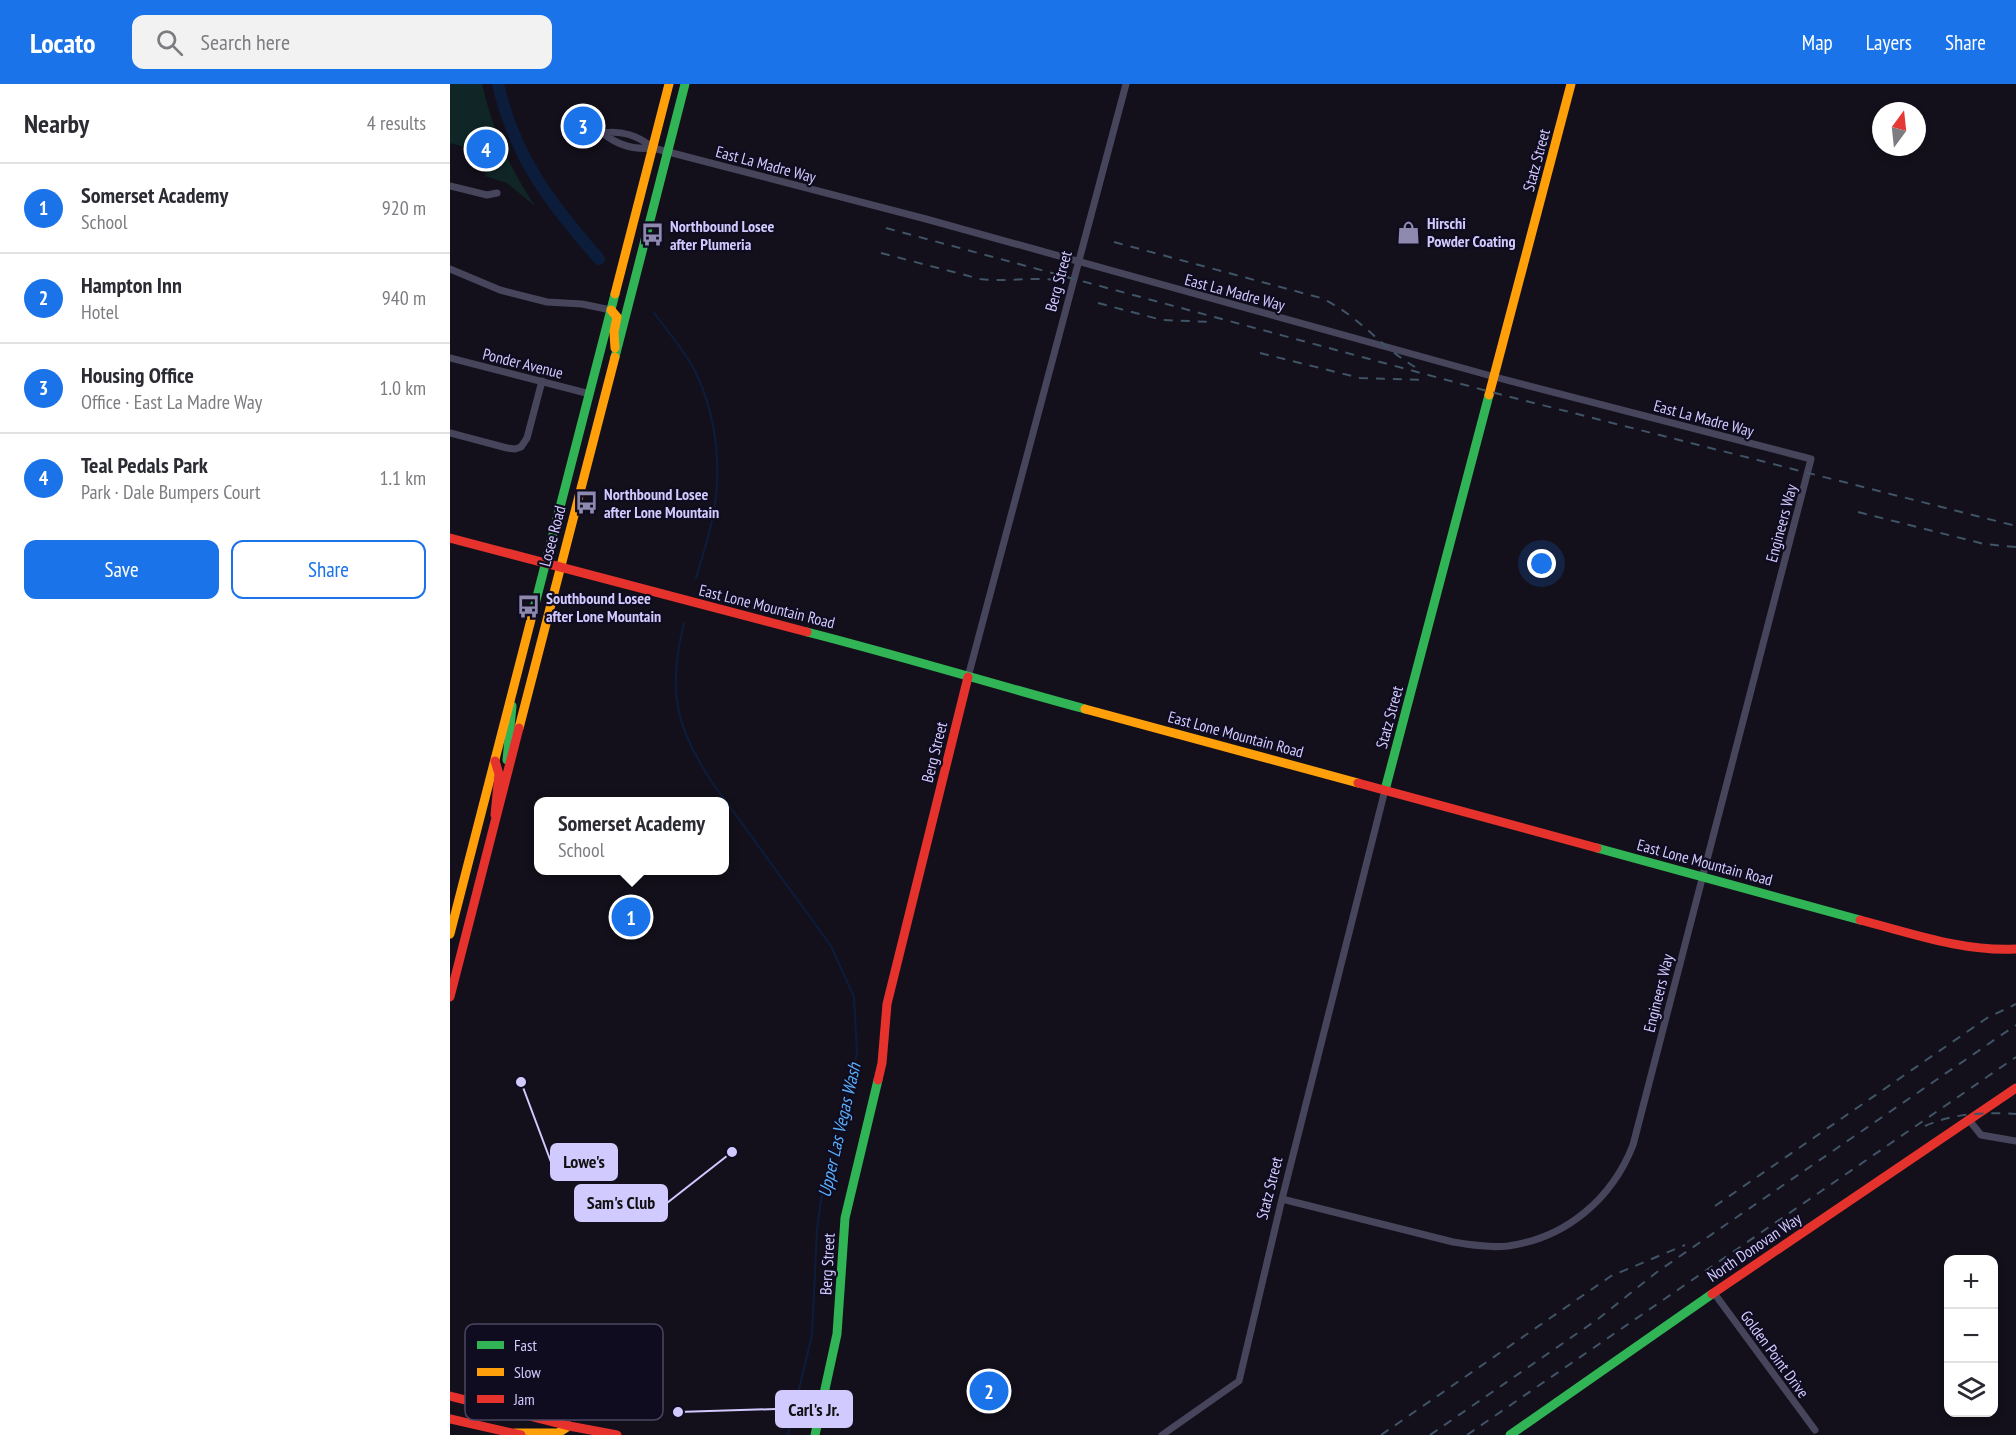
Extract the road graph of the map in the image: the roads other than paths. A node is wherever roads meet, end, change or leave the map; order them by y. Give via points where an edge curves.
1 (669, 84) edge
2 (685, 84) edge
3 (1126, 84) edge
4 (1571, 84) edge
5 (653, 148) junction
6 (668, 152) junction
7 (450, 186) edge
8 (497, 193) dead end
9 (1079, 263) junction
10 (450, 269) edge
11 (611, 310) junction
12 (615, 356) junction
13 (450, 358) edge
14 (1495, 377) junction
15 (542, 381) junction
16 (590, 394) junction
17 (450, 433) edge
18 (1811, 459) joint
19 (450, 538) edge
20 (546, 563) junction
21 (559, 567) junction
22 (968, 677) junction
23 (511, 701) junction
24 (495, 761) junction
25 (508, 768) junction
26 (1385, 790) junction
27 (496, 820) junction
28 (1701, 877) junction
29 (450, 934) edge
30 (2016, 949) edge
31 (450, 997) edge
32 (2016, 1088) edge
33 (1969, 1120) junction
34 (2016, 1142) edge
35 (1282, 1199) junction
36 (1714, 1293) junction
37 (450, 1396) edge
38 (465, 1400) edge
39 (450, 1419) edge
40 (545, 1420) edge
41 (569, 1426) junction
42 (1815, 1430) dead end
43 (594, 1433) edge
44 (516, 1434) edge
45 (618, 1435) edge
46 (815, 1435) edge
47 (1162, 1435) edge
48 (1510, 1435) edge

1 - 5 street, Losee Road
2 - 6 street, Losee Road
3 - 9 street, Berg Street
4 - 14 street, Statz Street
5 - 5 street, East La Madre Way via 643,139 615,131 603,133 614,142
5 - 6 street, East La Madre Way
5 - 11 street, Losee Road
6 - 9 street, East La Madre Way
6 - 12 street, Losee Road
7 - 8 street via 487,195
9 - 14 street, East La Madre Way
9 - 22 street, Berg Street
10 - 11 street via 491,288 547,302
11 - 12 street via 617,317
11 - 16 street, Losee Road
12 - 21 street, Losee Road
13 - 15 street, Ponder Avenue
14 - 18 street, East La Madre Way
14 - 26 street, Statz Street
15 - 16 street, Ponder Avenue
15 - 17 street via 521,447 507,448
16 - 20 street, Losee Road
18 - 28 street, Engineers Way
19 - 20 street, East Lone Mountain Road
20 - 21 street, East Lone Mountain Road
20 - 23 street, Losee Road
21 - 22 street, East Lone Mountain Road
21 - 25 street, Losee Road
22 - 26 street, East Lone Mountain Road
22 - 46 street, Berg Street via 887,1004 882,1062 845,1218 837,1334
23 - 24 street, Losee Road
23 - 25 street
24 - 27 street via 501,772 493,803
24 - 29 street, Losee Road
25 - 27 street, Losee Road
26 - 28 street, East Lone Mountain Road
26 - 35 street, Statz Street
27 - 31 street, Losee Road
28 - 30 street, East Lone Mountain Road via 1950,944
28 - 35 street, Engineers Way via 1633,1145 1612,1185 1572,1223 1536,1240 1481,1247
32 - 33 street, North Donovan Way
33 - 34 street via 1981,1136
33 - 36 street, North Donovan Way
35 - 47 street, Statz Street via 1239,1381
36 - 42 street, Golden Point Drive
36 - 48 street, North Donovan Way
37 - 38 street
39 - 44 street
40 - 41 street
41 - 43 street
41 - 44 street via 563,1432
43 - 45 street

